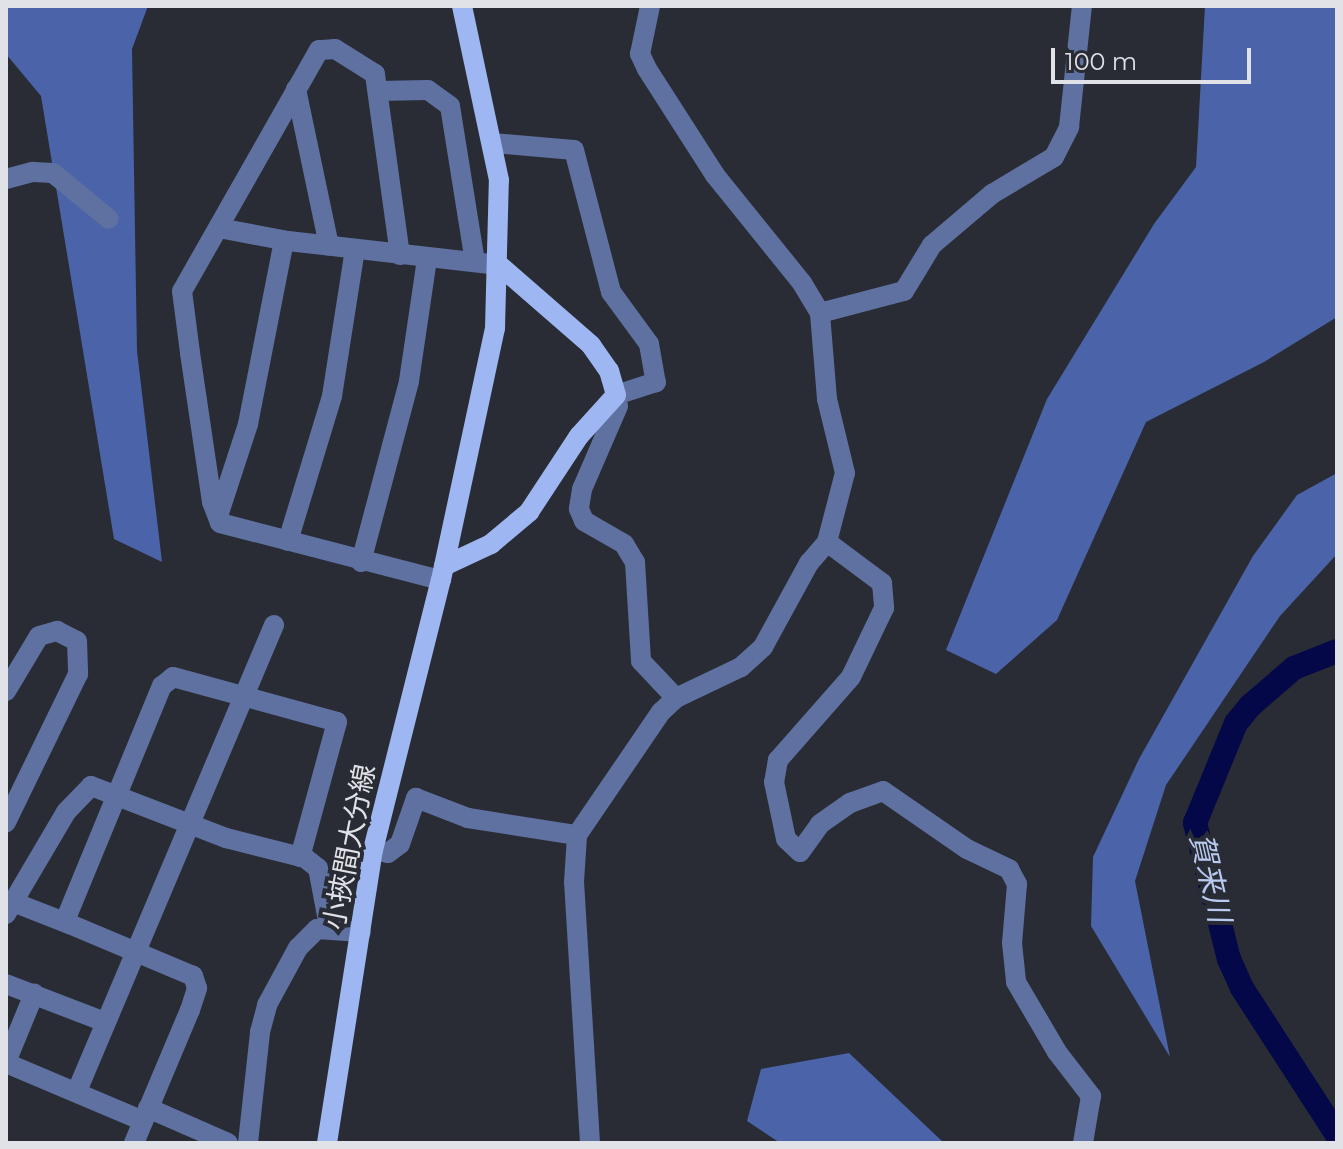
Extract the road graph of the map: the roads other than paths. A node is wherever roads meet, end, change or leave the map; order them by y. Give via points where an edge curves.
1 (462, 6) edge
2 (650, 6) edge
3 (1082, 6) edge
4 (296, 89) junction
5 (378, 91) junction
6 (493, 143) junction
7 (6, 179) edge
8 (109, 219) dead end
9 (219, 228) junction
10 (284, 240) junction
11 (329, 246) junction
12 (355, 249) junction
13 (400, 255) junction
14 (427, 259) junction
15 (475, 262) junction
16 (499, 265) junction
17 (820, 313) junction
18 (614, 399) junction
19 (218, 516) junction
20 (288, 541) junction
21 (827, 542) junction
22 (361, 562) junction
23 (442, 573) junction
24 (274, 625) dead end
25 (6, 691) edge
26 (243, 696) junction
27 (676, 698) junction
28 (118, 793) junction
29 (190, 821) junction
30 (6, 822) edge
31 (577, 835) junction
32 (373, 850) junction
33 (300, 857) junction
34 (10, 908) edge
35 (69, 924) junction
36 (329, 926) junction
37 (361, 932) junction
38 (135, 951) junction
39 (6, 984) edge
40 (34, 994) junction
41 (105, 1022) junction
42 (6, 1062) edge
43 (77, 1091) junction
44 (146, 1114) junction
45 (134, 1143) edge
46 (228, 1143) edge
47 (248, 1143) edge
48 (327, 1143) edge
49 (590, 1143) edge
50 (1083, 1143) edge

1 - 6 main road, 小挾間大分線
2 - 17 street via 640,54 647,69 715,175
3 - 17 street via 1069,127 1054,157 992,194 932,245 904,291
4 - 5 street via 319,50 335,49 375,74
4 - 9 street
4 - 11 street
5 - 13 street
5 - 15 street via 428,90 450,106
6 - 16 main road, 小挾間大分線 via 499,180
6 - 18 street via 574,150 611,292 649,344 656,382
7 - 8 street via 53,173
9 - 10 street
9 - 19 street via 182,291
10 - 11 street
10 - 19 street via 248,424
11 - 12 street
12 - 13 street
12 - 20 street via 332,396
13 - 14 street
14 - 15 street
14 - 22 street via 409,381
15 - 16 street
16 - 18 main road via 591,345 609,371
16 - 23 main road, 小挾間大分線 via 493,342
17 - 21 street via 827,399 845,473
18 - 23 main road via 579,436 529,512 491,544
18 - 27 street via 618,406 582,489 579,509 584,521 624,544 635,562 641,661
19 - 20 street via 220,523
20 - 22 street
21 - 27 street via 809,563 763,647 741,667
21 - 50 street via 882,583 884,608 851,677 778,760 774,782 786,839 800,852 834,814 883,791 967,849 1009,869 1017,884 1012,943 1016,982 1057,1052 1091,1096
22 - 23 street
23 - 32 main road, 小挾間大分線
24 - 26 street
25 - 30 street via 39,636 57,631 77,641 78,674
26 - 28 street via 173,677 162,686
26 - 29 street
26 - 33 street via 337,722
27 - 31 street
28 - 29 street
28 - 34 street via 85,789
28 - 35 street via 67,916
29 - 33 street via 226,838
29 - 38 street
31 - 32 street via 468,818 416,798 400,844 388,853
31 - 49 street via 574,882
32 - 37 main road, 小挾間大分線
33 - 36 street via 318,868
34 - 35 street
35 - 38 street
36 - 37 street
36 - 47 street via 307,936 267,1005
37 - 48 main road, 小挾間大分線
38 - 41 street
38 - 44 street via 193,976 197,988
39 - 40 street
40 - 41 street
40 - 42 street
41 - 43 street
42 - 43 street
43 - 44 street
44 - 45 street
44 - 46 street

